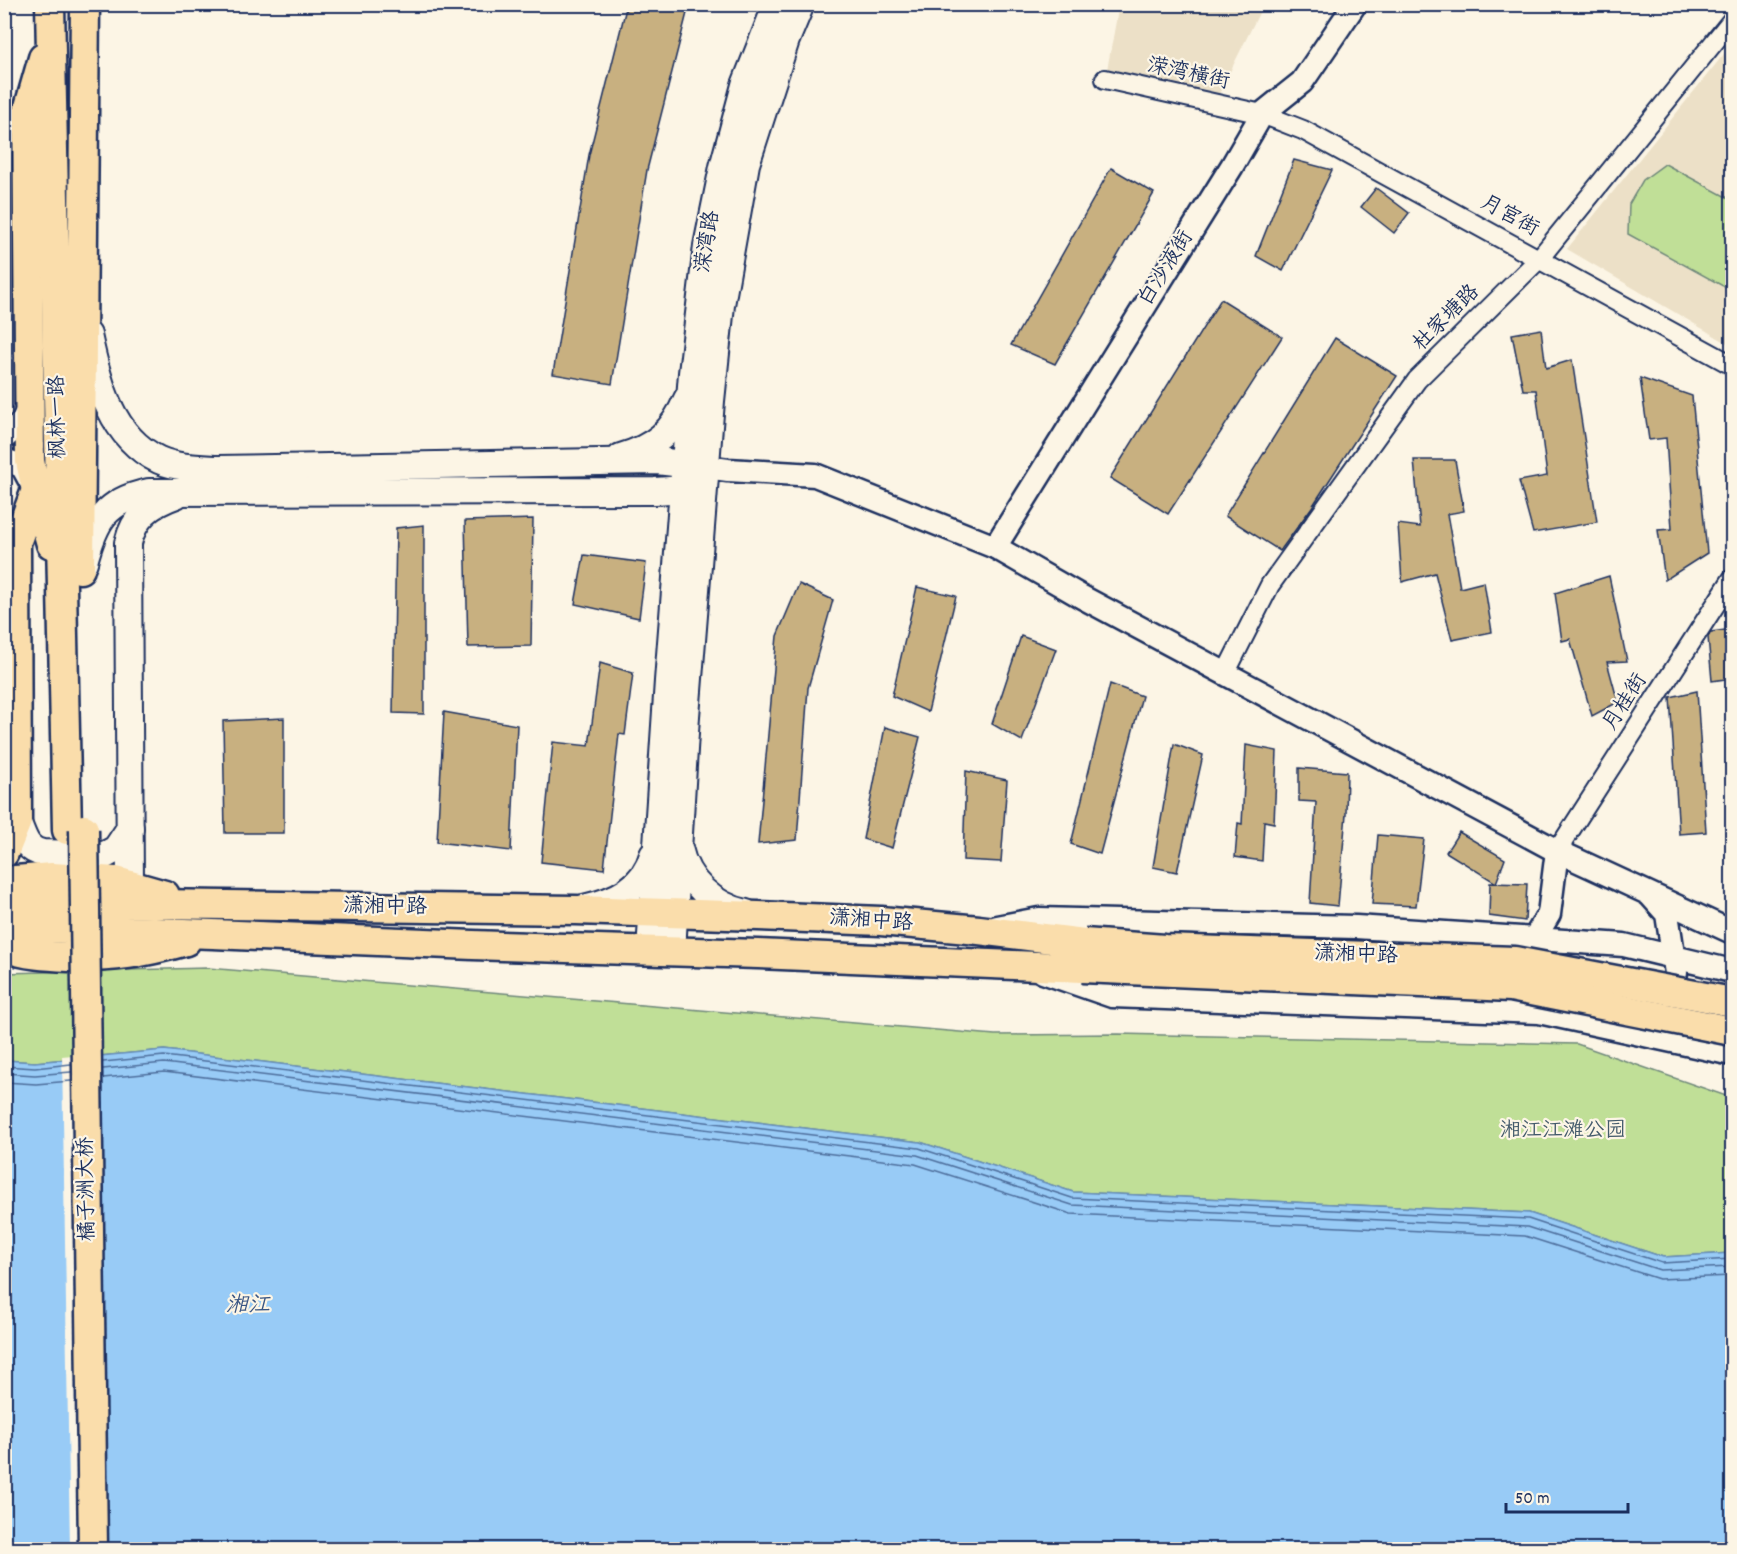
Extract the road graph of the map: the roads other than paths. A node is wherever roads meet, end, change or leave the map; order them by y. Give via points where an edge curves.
1 (85, 4) edge
2 (777, 4) edge
3 (801, 4) edge
4 (1355, 4) edge
5 (49, 13) edge
6 (1732, 20) edge
7 (1105, 80) dead end
8 (1262, 114) junction
9 (1539, 259) junction
10 (84, 311) junction
11 (1732, 365) edge
12 (692, 373) junction
13 (29, 407) junction
14 (4, 438) edge
15 (4, 460) edge
16 (603, 462) junction
17 (695, 477) junction
18 (36, 490) junction
19 (626, 491) junction
20 (186, 492) junction
21 (679, 546) junction
22 (995, 547) junction
23 (71, 579) junction
24 (1732, 579) edge
25 (1226, 674) junction
26 (17, 821) junction
27 (130, 828) junction
28 (76, 830) junction
29 (668, 834) junction
30 (1557, 851) junction
31 (4, 853) edge
32 (4, 881) edge
33 (130, 885) junction
34 (1649, 893) junction
35 (4, 902) edge
36 (205, 906) junction
37 (576, 910) junction
38 (663, 913) junction
39 (758, 916) junction
40 (4, 928) edge
41 (979, 930) junction
42 (1732, 932) edge
43 (213, 934) junction
44 (1534, 939) junction
45 (4, 948) edge
46 (661, 950) junction
47 (1083, 956) junction
48 (1674, 957) junction
49 (1018, 964) junction
50 (1732, 971) edge
51 (1732, 1002) edge
52 (1539, 1012) junction
53 (1732, 1031) edge
54 (1658, 1038) junction
55 (1732, 1054) edge
56 (77, 1550) edge
57 (93, 1550) edge

1 - 10 main road, 枫林一路
2 - 12 main road, 溁湾路 via 745,85 723,166 707,246
3 - 17 main road via 746,164 721,304 711,401
4 - 8 street, 白沙液街 via 1302,82
5 - 13 main road via 27,114
5 - 23 main road, 枫林一路
6 - 9 street, 杜家塘路
7 - 8 street, 溁湾横街
8 - 9 street, 月宫街 via 1303,130
8 - 22 street, 白沙液街
9 - 11 street, 月宫街
9 - 25 street, 杜家塘路 via 1417,380 1270,585
10 - 16 main road via 93,357 113,417 143,450 183,467
10 - 23 main road, 枫林一路
12 - 16 main road via 688,396 672,428 647,447
12 - 17 main road, 溁湾路
13 - 14 street via 22,422
13 - 18 main road via 30,461
15 - 18 street via 21,466
16 - 17 main road via 657,462
17 - 19 main road
17 - 21 main road
17 - 22 street via 728,470 815,475
17 - 29 main road
18 - 23 main road
18 - 26 main road via 16,543
19 - 20 main road
19 - 21 main road via 657,497 666,504 674,519
20 - 23 main road via 149,492 118,502 105,512 94,530
20 - 27 main road via 149,508 131,529 128,543
21 - 29 main road via 668,681
22 - 25 street
23 - 28 main road, 枫林一路
24 - 30 street, 月桂街
25 - 30 street
26 - 27 main road via 28,846 43,853 105,855 116,849
26 - 31 main road
27 - 33 main road
28 - 56 main road, 橘子洲大桥
28 - 57 main road, 橘子洲大桥, bridge
29 - 37 main road via 639,882 606,903
29 - 38 main road
29 - 39 main road via 692,879 705,893 721,905
30 - 34 street
30 - 44 street via 1549,914
32 - 33 main road via 52,877
33 - 36 main road
34 - 42 street
34 - 48 street via 1667,914
35 - 36 main road, 潇湘中路
36 - 37 main road, 潇湘中路
37 - 38 main road, 潇湘中路
38 - 39 main road, 潇湘中路
38 - 46 main road
39 - 41 main road, 潇湘中路
40 - 43 main road, 潇湘中路
41 - 44 street via 1051,919 1356,927
41 - 47 main road, 潇湘中路
43 - 45 main road via 151,951 100,957 44,956
43 - 46 main road, 潇湘中路
44 - 48 street via 1624,945
44 - 52 street
46 - 49 main road, 潇湘中路
47 - 49 main road, 潇湘中路
47 - 51 main road, 潇湘中路, bridge via 1165,949 1515,961
47 - 53 main road, 潇湘中路, bridge via 1511,987
48 - 50 street
48 - 54 street via 1677,973
49 - 52 street via 1112,996
52 - 54 street
54 - 55 street

